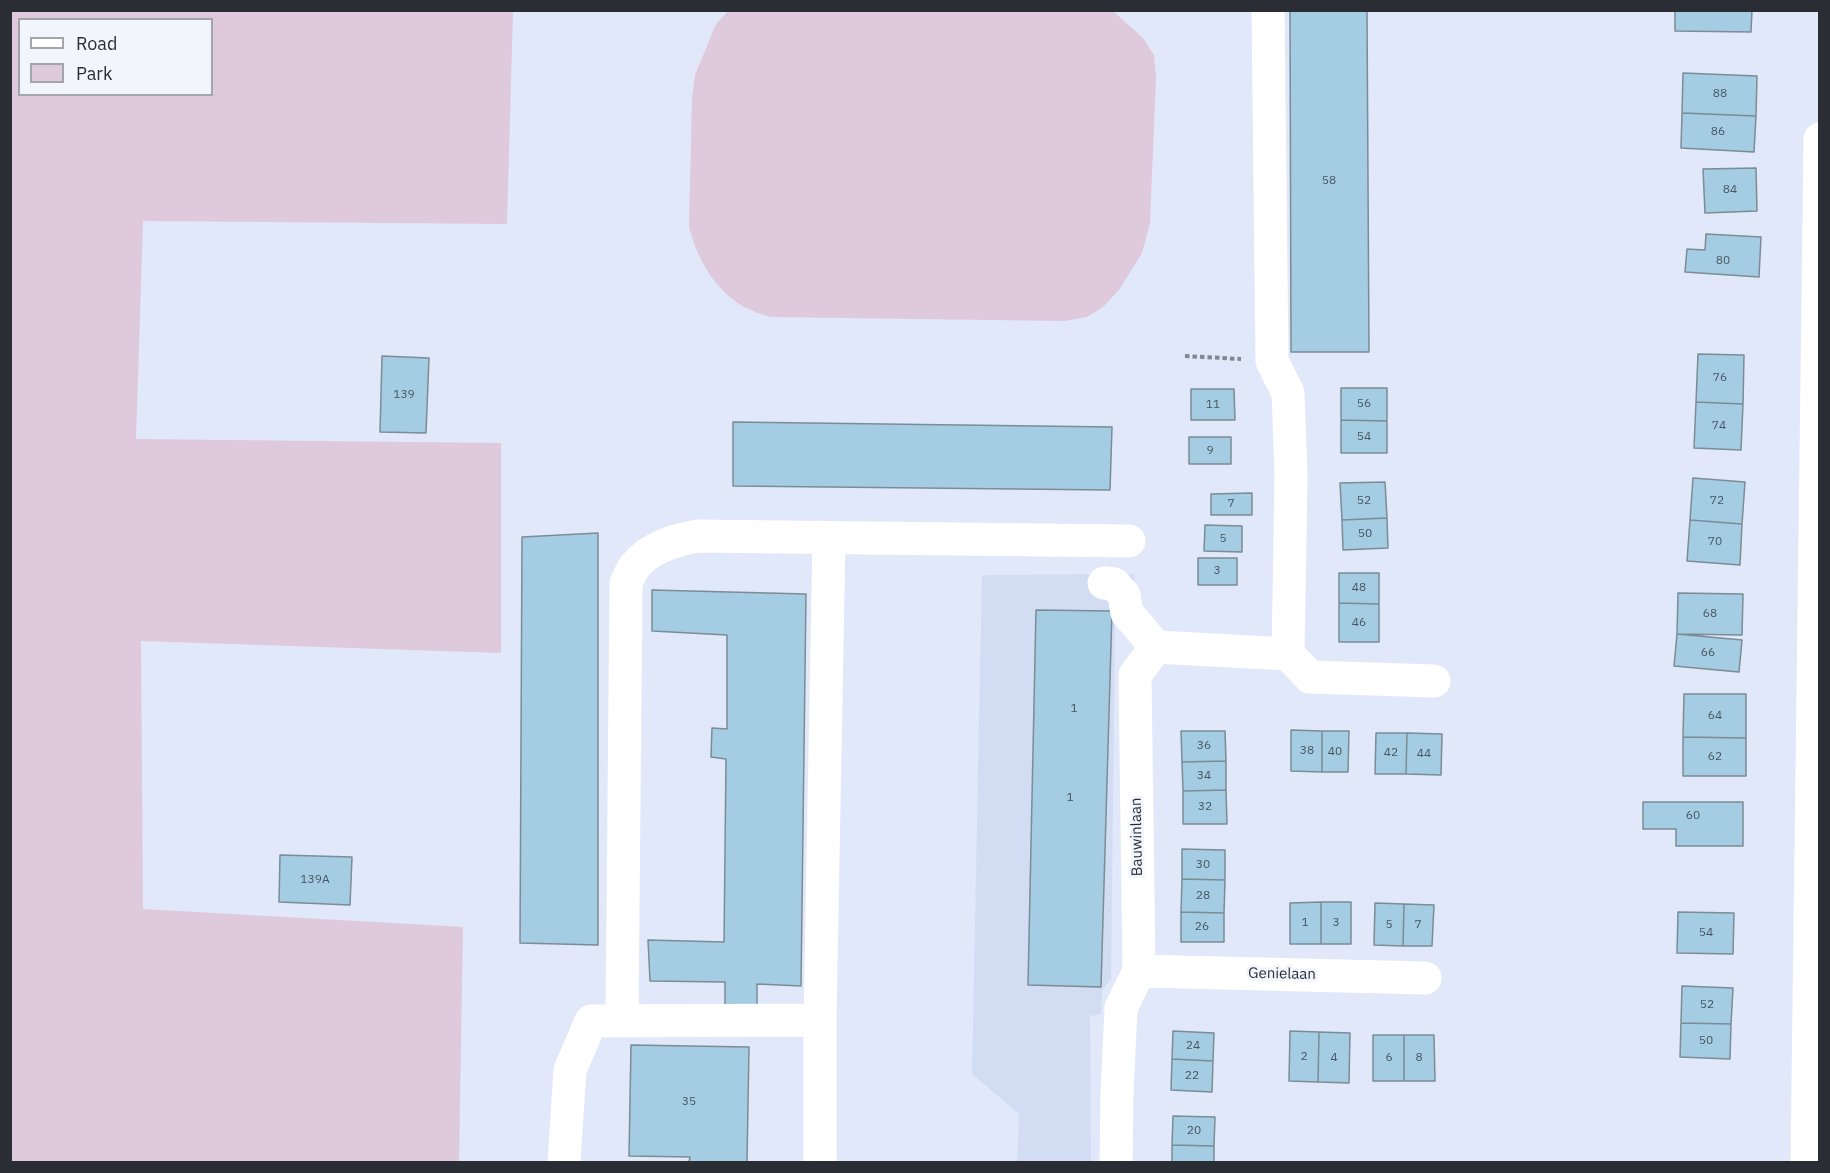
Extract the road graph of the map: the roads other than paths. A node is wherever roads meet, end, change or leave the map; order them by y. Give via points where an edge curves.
1 (1268, 10) edge
2 (1820, 139) edge
3 (829, 538) junction
4 (1130, 541) dead end
5 (1104, 583) dead end
6 (1156, 647) junction
7 (1288, 654) junction
8 (1434, 681) dead end
9 (1139, 971) junction
10 (1425, 978) dead end
11 (622, 1020) junction
12 (820, 1020) junction
13 (564, 1162) edge
14 (820, 1162) edge
15 (1116, 1162) edge
16 (1807, 1162) edge

1 - 7 street via 1272,354 1288,393 1292,476
2 - 16 street
3 - 4 street
3 - 11 street via 698,536 675,540 649,553 635,566 626,583
3 - 12 street
5 - 6 street via 1114,584 1124,595 1127,613
6 - 7 street
6 - 9 street, Bauwinlaan via 1135,675
7 - 8 street via 1310,677
9 - 10 street, Genielaan
9 - 15 street, Bauwinlaan via 1121,1008
11 - 12 street
11 - 13 street via 591,1021 570,1070
12 - 14 street

